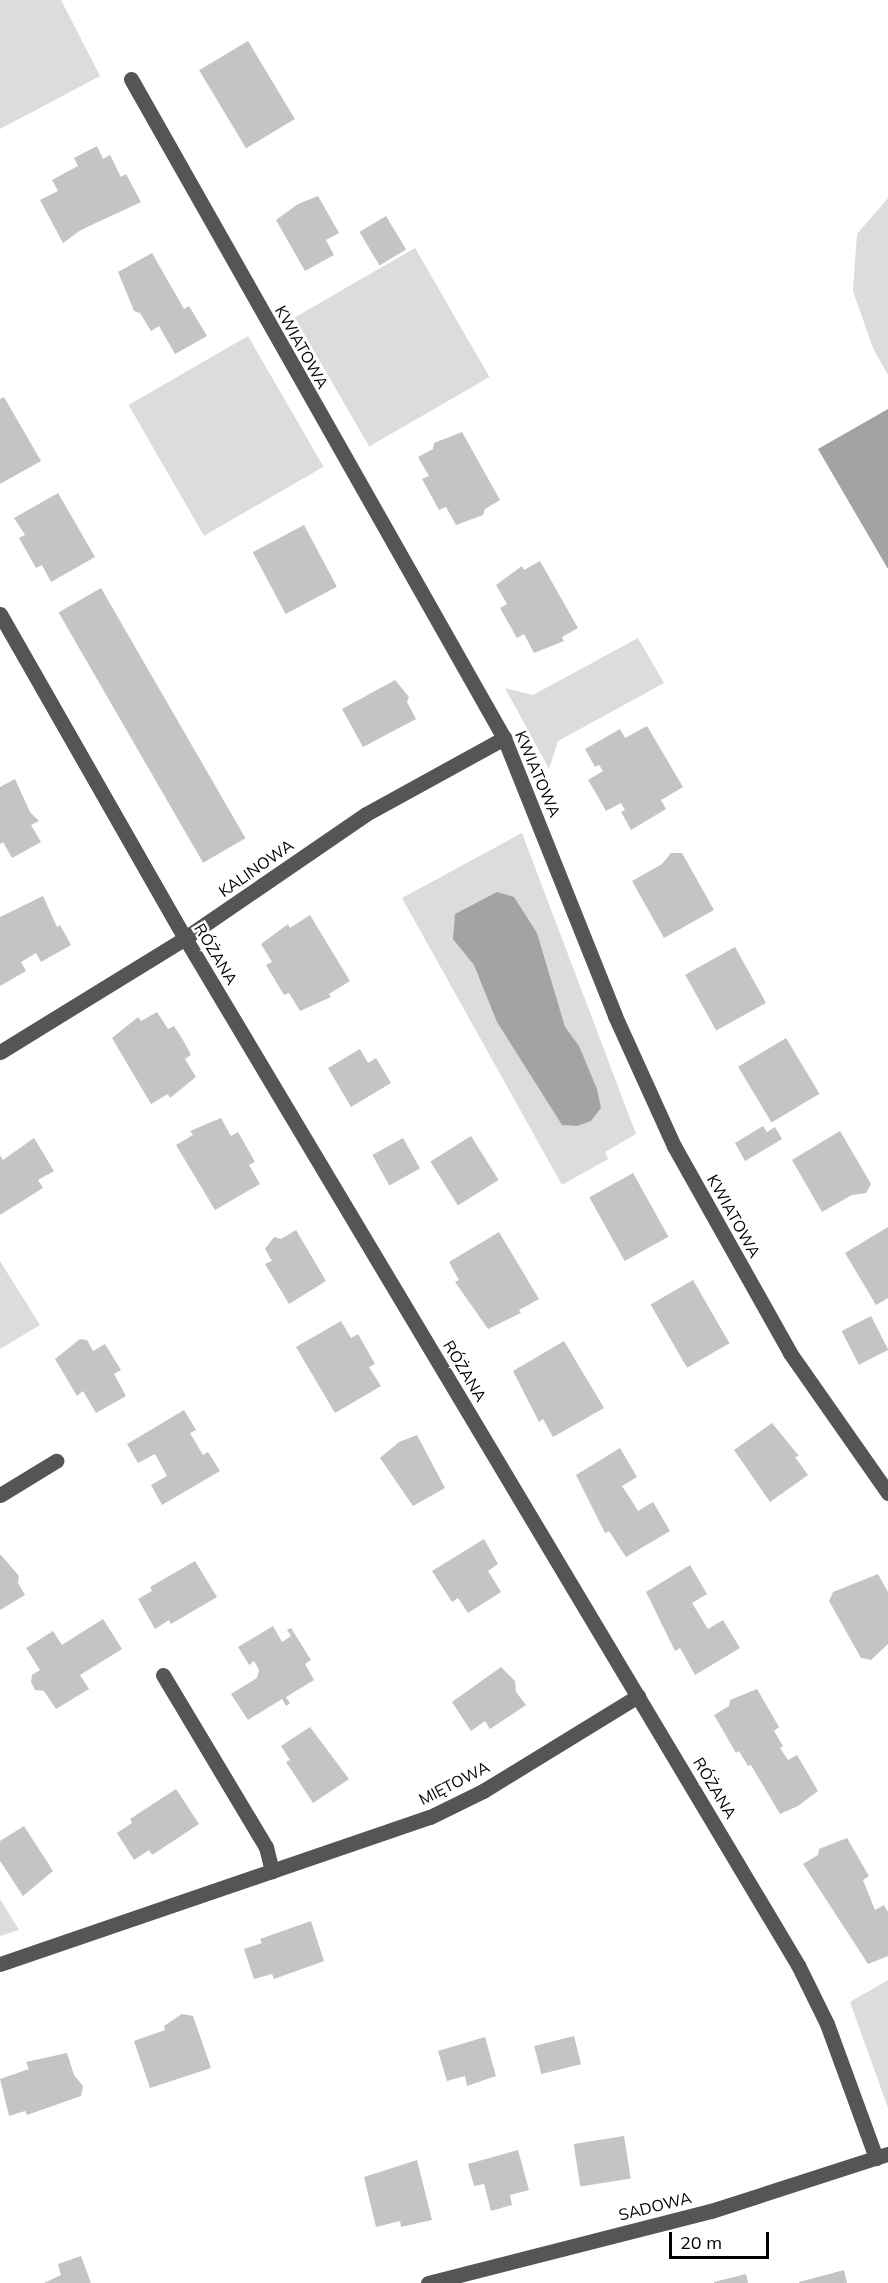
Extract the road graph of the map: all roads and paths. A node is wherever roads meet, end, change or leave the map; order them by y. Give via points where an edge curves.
1 (131, 79) dead end
2 (0, 614) edge
3 (504, 738) junction
4 (185, 938) junction
5 (0, 1052) edge
6 (56, 1461) dead end
7 (888, 1493) edge
8 (0, 1495) edge
9 (163, 1675) dead end
10 (638, 1696) junction
11 (272, 1871) junction
12 (0, 1964) edge
13 (882, 2156) edge
14 (428, 2283) edge

1 - 3 street, KWIATOWA
2 - 4 street, RÓŻANA
3 - 4 street, KALINOWA via 366,814
3 - 7 street, KWIATOWA via 615,1016 675,1146 790,1353
4 - 5 street, KALINOWA
4 - 10 street, RÓŻANA
6 - 8 street
9 - 11 street via 266,1847
10 - 11 street, MIĘTOWA via 483,1791 430,1818
10 - 13 street, RÓŻANA via 798,1965
11 - 12 street, MIĘTOWA
13 - 14 street, SADOWA via 711,2211

